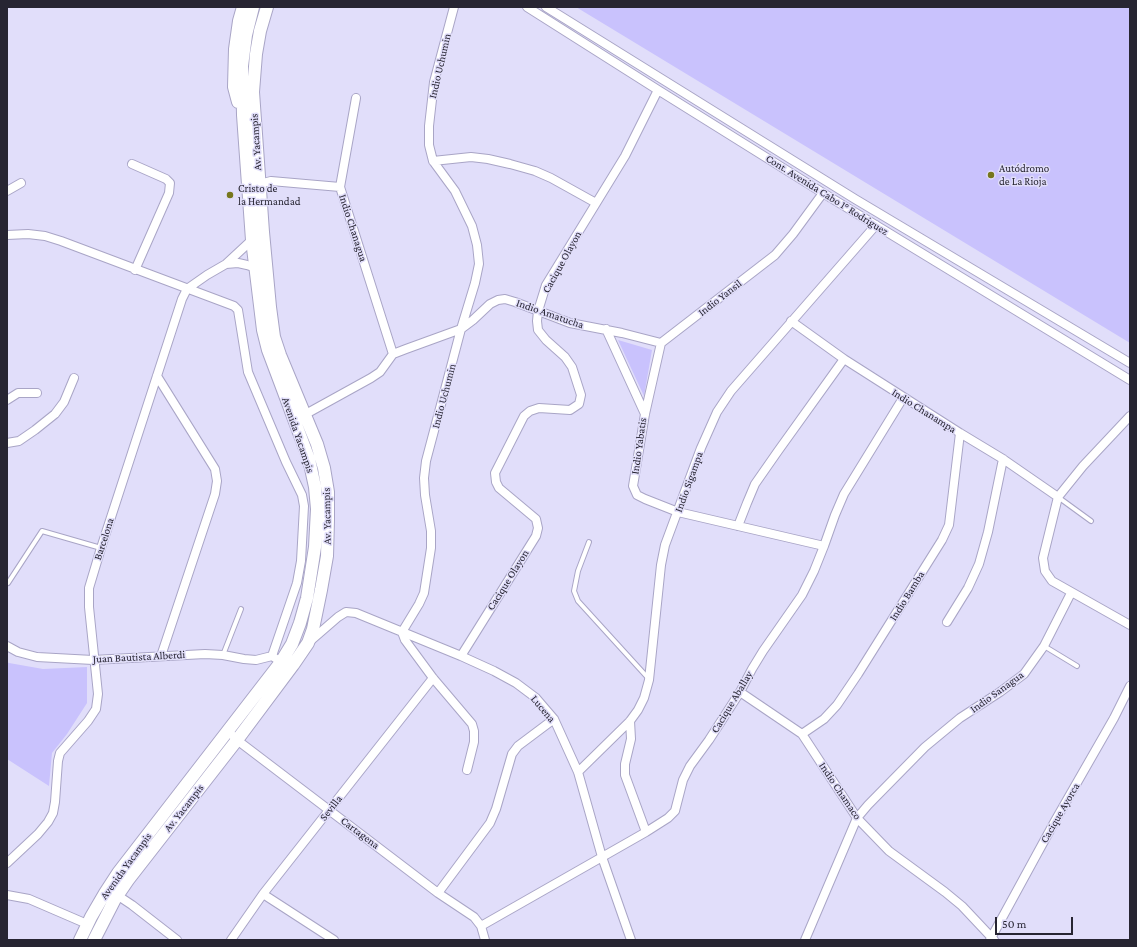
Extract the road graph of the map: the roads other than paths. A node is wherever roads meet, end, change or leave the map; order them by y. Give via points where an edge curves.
1 (243, 7) edge
2 (253, 7) edge
3 (268, 7) edge
4 (454, 7) edge
5 (527, 7) edge
6 (546, 7) edge
7 (658, 90) junction
8 (356, 98) dead end
9 (243, 115) junction
10 (432, 161) junction
11 (132, 164) dead end
12 (21, 183) dead end
13 (259, 184) junction
14 (340, 187) junction
15 (7, 191) edge
16 (823, 193) junction
17 (249, 196) junction
18 (596, 202) junction
19 (876, 225) junction
20 (262, 232) junction
21 (7, 235) edge
22 (252, 240) junction
23 (226, 264) junction
24 (256, 268) junction
25 (135, 270) junction
26 (187, 289) junction
27 (538, 311) junction
28 (792, 321) junction
29 (461, 329) junction
30 (606, 329) junction
31 (661, 343) junction
32 (394, 354) junction
33 (844, 359) junction
34 (1130, 363) edge
35 (157, 376) junction
36 (74, 378) dead end
37 (1130, 380) edge
38 (37, 393) dead end
39 (903, 398) junction
40 (7, 400) edge
41 (645, 414) junction
42 (304, 415) junction
43 (1130, 416) edge
44 (960, 433) junction
45 (7, 442) edge
46 (1003, 459) junction
47 (1058, 497) junction
48 (678, 512) junction
49 (1091, 521) dead end
50 (738, 526) junction
51 (589, 542) dead end
52 (824, 546) junction
53 (101, 548) junction
54 (8, 582) dead end
55 (1071, 592) junction
56 (240, 609) dead end
57 (947, 622) dead end
58 (1130, 626) edge
59 (402, 632) junction
60 (308, 643) junction
61 (7, 646) edge
62 (1044, 646) junction
63 (223, 655) junction
64 (160, 656) junction
65 (461, 656) junction
66 (276, 659) junction
67 (94, 660) junction
68 (1077, 666) dead end
69 (433, 678) junction
70 (649, 680) junction
71 (1130, 686) edge
72 (740, 692) junction
73 (554, 719) junction
74 (630, 721) junction
75 (228, 732) junction
76 (802, 734) junction
77 (237, 740) junction
78 (467, 770) dead end
79 (578, 772) junction
80 (330, 810) junction
81 (857, 818) junction
82 (646, 832) junction
83 (602, 857) junction
84 (7, 863) edge
85 (113, 892) junction
86 (438, 893) junction
87 (263, 894) junction
88 (7, 895) edge
89 (87, 924) junction
90 (480, 926) junction
91 (992, 939) edge
92 (80, 940) edge
93 (94, 940) edge
94 (177, 940) edge
95 (231, 940) edge
96 (334, 940) edge
97 (485, 940) edge
98 (631, 940) edge
99 (805, 940) edge

1 - 9 street via 235,49 234,87
2 - 9 street, Avenida Yacampis via 242,66
3 - 13 street, Av. Yacampis via 260,31 253,92
4 - 10 street, Indio Uchumin via 430,106 429,145
5 - 7 street, Cont. Avenida Cabo 1° Rodriguez
6 - 34 street, Cont. Avenida Cabo 1° Rodriguez via 855,199
7 - 16 street, Cont. Avenida Cabo 1° Rodriguez
7 - 18 street, Cacique Olayon via 625,156
8 - 14 street, Indio Chanagua
9 - 17 street, Avenida Yacampis
10 - 18 street via 488,158 535,171
10 - 29 street, Indio Uchumin via 455,191 472,226 477,245 479,264
11 - 25 street via 166,179 170,184 169,193
12 - 15 street
13 - 14 street via 272,181
13 - 17 street
13 - 20 street, Av. Yacampis
14 - 32 street, Indio Chanagua
16 - 19 street, Cont. Avenida Cabo 1° Rodriguez
16 - 31 street, Indio Yansil via 775,255
17 - 22 street, Avenida Yacampis
18 - 27 street, Cacique Olayon via 546,285
19 - 28 street, Indio Sigampa
19 - 37 street, Cont. Avenida Cabo 1° Rodriguez
20 - 22 street
20 - 42 street, Av. Yacampis via 274,337
21 - 25 street via 45,236
22 - 23 street
22 - 24 street, Avenida Yacampis
23 - 24 street via 247,264
23 - 26 street
24 - 66 street, Avenida Yacampis via 263,330 268,350 309,459 317,509 315,546 307,598 292,644
25 - 26 street
26 - 35 street, Barcelona
26 - 66 street via 234,306 238,310 248,372 302,495 302,561
27 - 29 street, Indio Amatucha via 515,302 498,300
27 - 30 street, Indio Amatucha via 570,323
27 - 65 street, Cacique Olayon via 538,330 565,356 572,367 581,394 579,404 570,410 539,408 530,411 524,416 495,473 499,488 536,519 538,528 536,536
28 - 33 street, Indio Chanampa
28 - 48 street, Indio Sigampa via 716,412
29 - 32 street, Indio Amatucha
29 - 59 street, Indio Uchumin via 426,462 424,478 431,548 424,593
30 - 31 street, Indio Amatucha
30 - 41 street, Indio Yabatis
31 - 41 street
32 - 42 street via 380,372
33 - 39 street, Indio Chanampa
33 - 50 street via 756,484
35 - 53 street, Barcelona
35 - 64 street via 215,469 217,482
36 - 45 street via 64,402 55,414 19,441
38 - 40 street via 18,393
39 - 44 street, Indio Chanampa
39 - 52 street, Cacique Aballay via 844,494
41 - 48 street, Indio Yabatis via 633,486 637,495
42 - 60 street, Av. Yacampis via 317,444 328,492 327,556
43 - 47 street
44 - 46 street, Indio Chanampa
44 - 76 street, Indio Bamba via 949,525 942,540 837,705 824,719
46 - 47 street, Indio Chanampa
46 - 57 street via 979,564
47 - 49 lane
47 - 55 street via 1043,558 1045,571 1052,581
48 - 50 street, Indio Yabatis
48 - 70 street, Indio Sigampa via 665,545 661,566
50 - 52 street, Indio Yabatis
51 - 70 lane via 578,570 574,591 578,601
52 - 72 street, Cacique Aballay via 802,595 763,651
53 - 54 lane via 42,531
53 - 67 street, Barcelona via 89,588
55 - 58 street
55 - 62 street, Indio Sanagua
56 - 63 lane
59 - 60 street, Lucena via 356,613 346,612
59 - 65 street, Lucena
59 - 69 street
60 - 77 street, Av. Yacampis
61 - 67 street, Juan Bautista Alberdi via 37,657
62 - 68 lane
62 - 81 street, Indio Sanagua via 1024,674 960,718 925,747
63 - 64 street, Juan Bautista Alberdi
63 - 66 street, Juan Bautista Alberdi via 256,660
64 - 67 street, Juan Bautista Alberdi
65 - 73 street, Lucena via 516,683 536,698
66 - 75 street, Avenida Yacampis
67 - 84 street, Barcelona via 98,694 96,708 60,753 53,813 38,834
69 - 78 street via 472,724 474,742
69 - 80 street, Sevilla
70 - 74 street, Indio Sigampa via 641,704
71 - 91 street, Cacique Ayorca
72 - 76 street, Indio Chamaco
72 - 82 street, Cacique Aballay via 690,766 683,780 675,811
73 - 79 street, Lucena
73 - 86 street via 518,746 512,754 490,823
74 - 79 street, Indio Sigampa
74 - 82 street via 624,775
75 - 77 street, Cartagena
75 - 85 street, Avenida Yacampis via 118,873
76 - 81 street, Indio Chamaco
77 - 80 street, Cartagena
77 - 85 street, Av. Yacampis via 128,880
79 - 83 street, Lucena
80 - 86 street, Cartagena
80 - 87 street, Sevilla
81 - 91 street, Indio Chamaco via 889,851 956,902
81 - 99 street, Indio Sanagua
82 - 83 street, Cacique Aballay
83 - 90 street, Cacique Aballay
83 - 98 street, Lucena
85 - 89 street, Avenida Yacampis
85 - 93 street, Av. Yacampis via 107,913
85 - 94 street
86 - 90 street, Cartagena via 474,917
87 - 95 street, Sevilla
87 - 96 street
88 - 89 street via 30,900
89 - 92 street, Avenida Yacampis
90 - 97 street, Cartagena

